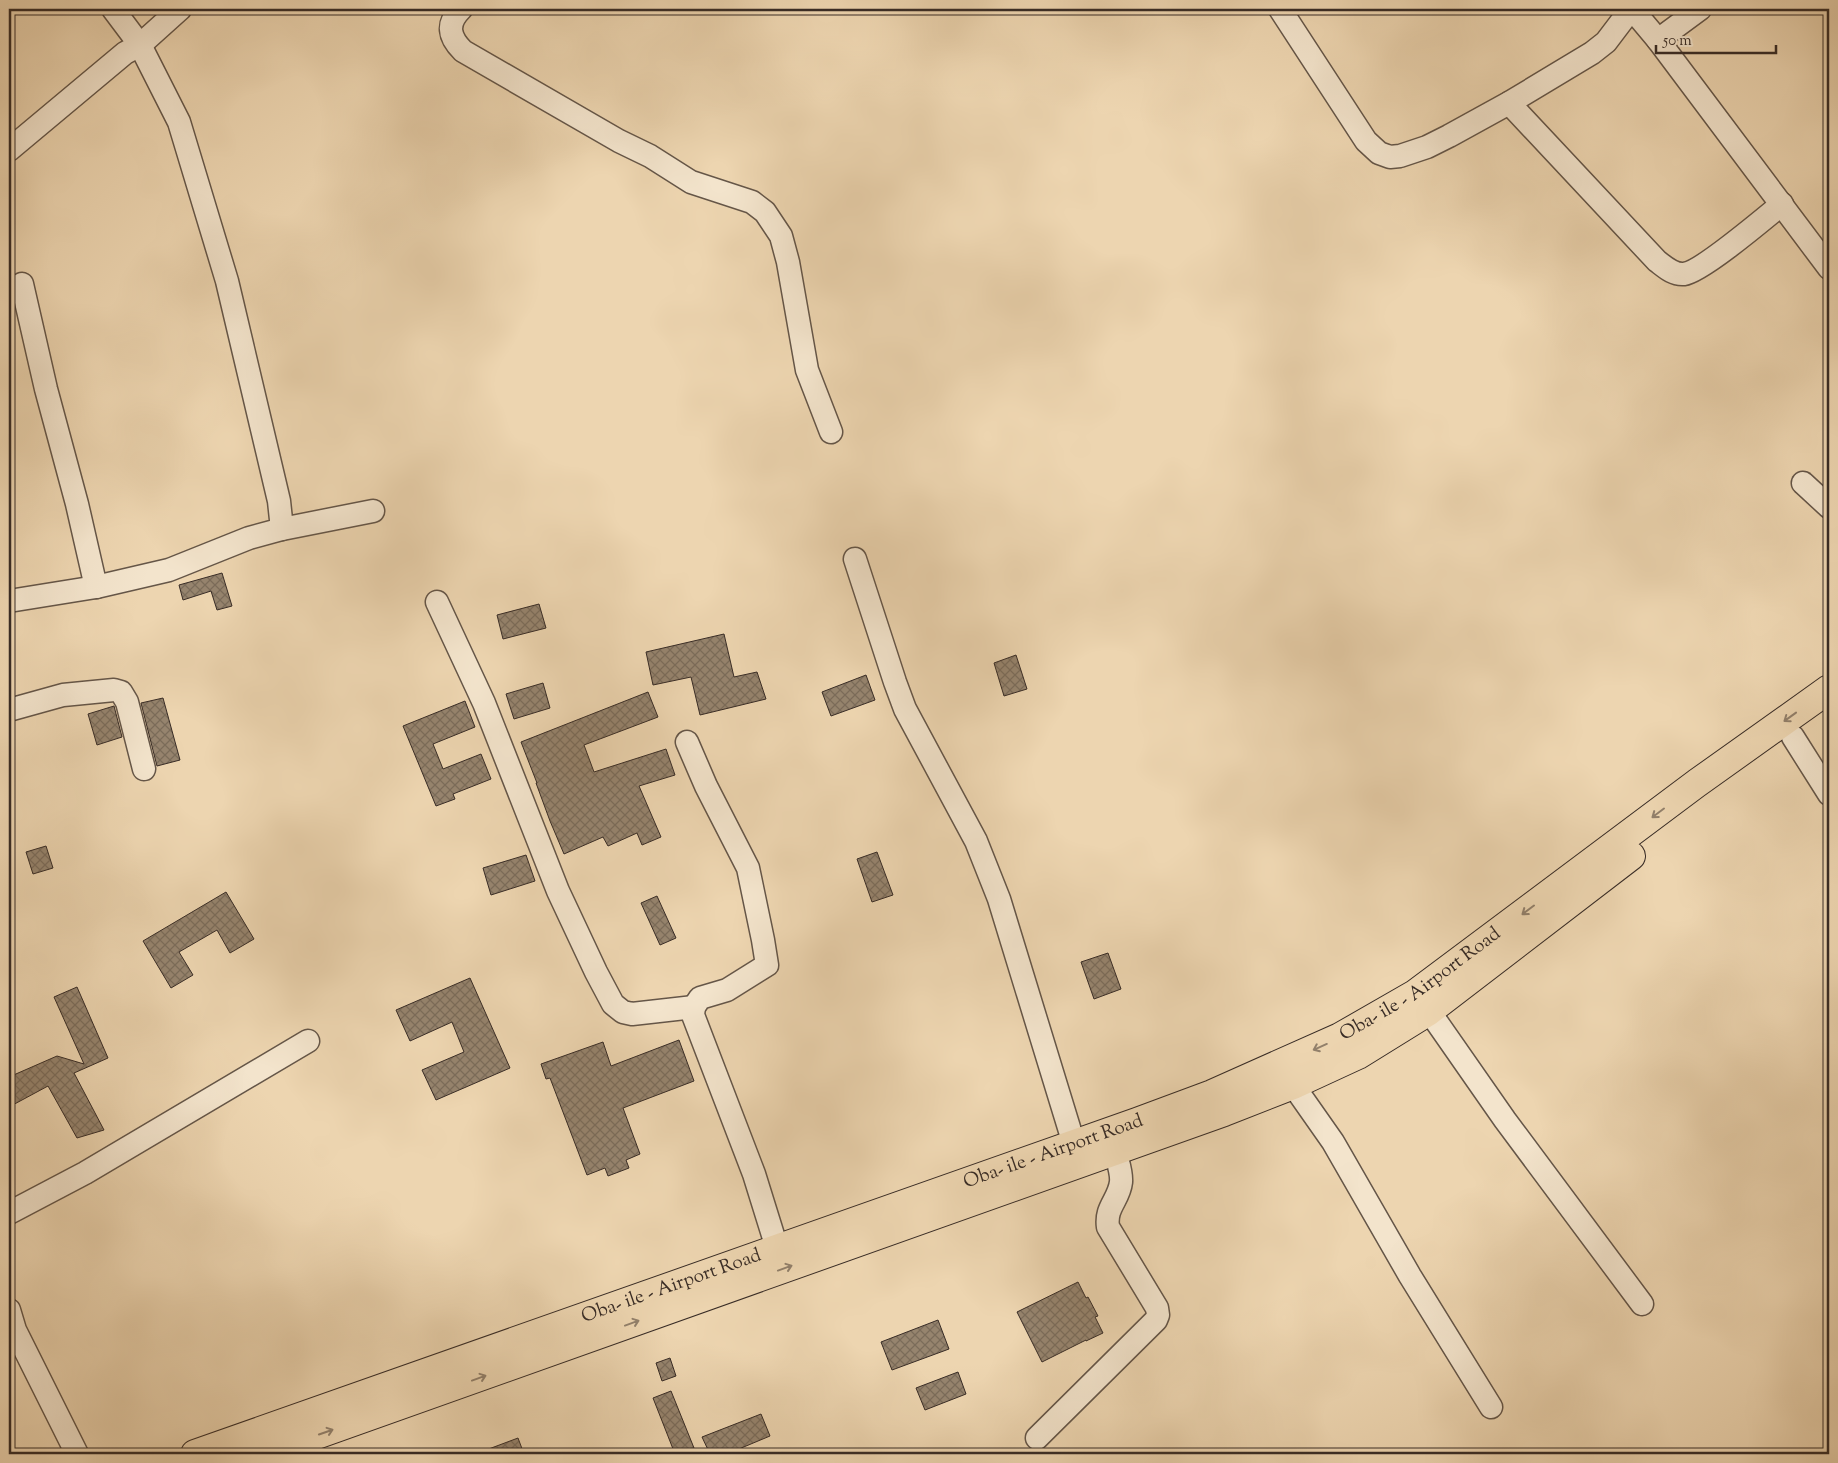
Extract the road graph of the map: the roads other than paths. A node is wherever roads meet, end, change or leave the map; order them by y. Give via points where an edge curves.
1 (113, 9) edge
2 (180, 9) edge
3 (461, 9) edge
4 (1280, 9) edge
5 (1632, 9) edge
6 (1700, 9) edge
7 (1658, 40) junction
8 (140, 45) junction
9 (1509, 103) junction
10 (9, 150) edge
11 (1782, 204) junction
12 (1829, 268) edge
13 (22, 284) dead end
14 (831, 432) dead end
15 (1803, 483) dead end
16 (1829, 507) edge
17 (373, 511) dead end
18 (282, 529) junction
19 (855, 559) dead end
20 (96, 587) junction
21 (9, 601) edge
22 (437, 602) dead end
23 (1823, 705) edge
24 (9, 710) edge
25 (1793, 738) junction
26 (687, 742) dead end
27 (144, 769) dead end
28 (1829, 794) edge
29 (694, 1007) junction
30 (1430, 1011) junction
31 (308, 1041) dead end
32 (1293, 1085) junction
33 (1074, 1144) junction
34 (1115, 1150) junction
35 (9, 1213) edge
36 (777, 1248) junction
37 (1642, 1304) dead end
38 (9, 1310) edge
39 (545, 1342) junction
40 (1491, 1407) dead end
41 (1037, 1438) dead end
42 (77, 1454) edge
43 (195, 1454) edge
44 (263, 1454) edge

1 - 8 street
2 - 8 street
3 - 14 street via 451,23 451,34 463,51 650,156 683,178 752,202 765,212 781,236 807,370
4 - 9 street via 1366,141 1379,153 1400,156 1426,147
5 - 7 street
5 - 9 street via 1606,42 1592,53
6 - 7 street
7 - 11 street
8 - 10 street via 126,53
8 - 18 street via 179,122 227,281
9 - 11 street via 1657,261 1676,274 1691,272 1723,251
11 - 12 street
13 - 20 street
15 - 16 street
17 - 18 street
18 - 20 street via 249,538 169,570
19 - 33 street via 906,709 976,841 999,899
20 - 21 street
22 - 29 street via 484,703 558,891 613,1004 632,1014
23 - 25 main road, Oba- ile - Airport Road
23 -> 33 main road, Oba- ile - Airport Road via 1697,784 1415,994 1340,1037 1278,1065 1212,1094
24 - 27 street via 63,695 121,692 127,702
25 - 28 street
25 - 30 main road, Oba- ile - Airport Road via 1714,793
26 - 29 street via 748,868 766,965 727,990 700,998
29 - 36 street via 693,1015 754,1174
30 - 32 main road, Oba- ile - Airport Road via 1358,1055
30 - 37 street via 1505,1120
31 - 35 street via 85,1173
32 - 34 main road, Oba- ile - Airport Road
32 - 40 street via 1334,1142 1410,1276
33 - 36 main road, Oba- ile - Airport Road
39 -> 34 main road, Oba- ile - Airport Road
34 - 41 street via 1121,1182 1118,1196 1109,1209 1108,1227 1158,1315
36 - 39 main road, Oba- ile - Airport Road
38 - 42 street
39 - 43 main road, Oba- ile - Airport Road
44 -> 39 main road, Oba- ile - Airport Road

